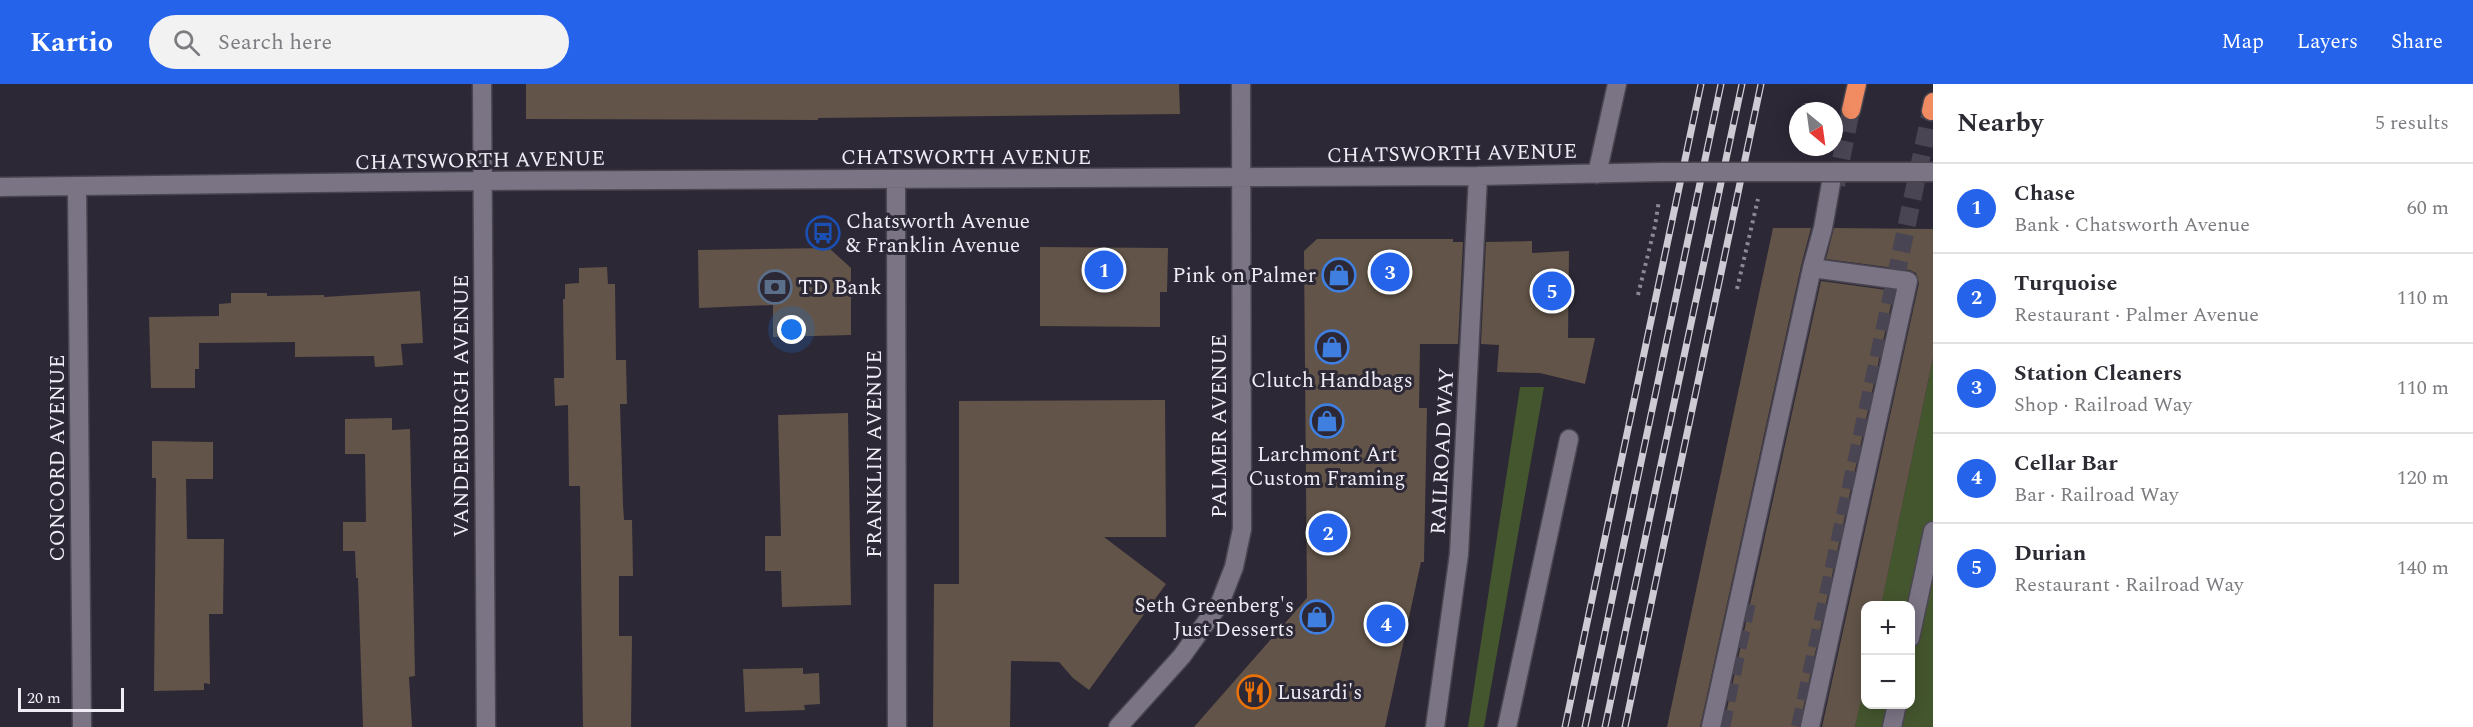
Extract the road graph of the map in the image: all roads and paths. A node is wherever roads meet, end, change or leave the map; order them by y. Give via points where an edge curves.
1 (482, 84) edge
2 (1241, 84) edge
3 (1617, 84) edge
4 (1857, 84) edge
5 (1851, 110) tunnel mouth
6 (1662, 172) junction
7 (1764, 172) junction
8 (1833, 172) junction
9 (1933, 172) edge
10 (1597, 174) junction
11 (1478, 176) junction
12 (1241, 177) junction
13 (483, 181) junction
14 (896, 181) junction
15 (0, 188) edge
16 (77, 188) junction
17 (1812, 267) junction
18 (1737, 289) dead end
19 (1638, 295) dead end
20 (1569, 439) dead end
21 (1933, 531) edge
22 (1915, 619) edge
23 (1896, 709) edge
24 (82, 727) edge
25 (486, 727) edge
26 (897, 727) edge
27 (1118, 727) edge
28 (1435, 727) edge
29 (1507, 727) edge
30 (1711, 727) edge
31 (1810, 727) edge
32 (1892, 727) edge

1 - 13 street, VANDERBURGH AVENUE
2 - 12 street, PALMER AVENUE
3 - 10 street
4 - 5 highway
6 - 7 street, CHATSWORTH AVENUE, bridge
6 - 10 street, CHATSWORTH AVENUE
6 - 19 path via 1655,226
7 - 8 street, CHATSWORTH AVENUE, bridge
7 - 18 path
8 - 9 street, CHATSWORTH AVENUE, bridge
8 - 17 street
10 - 11 street, CHATSWORTH AVENUE
11 - 12 street, CHATSWORTH AVENUE
11 - 28 street, RAILROAD WAY via 1459,554
12 - 14 street, CHATSWORTH AVENUE
12 - 27 street, PALMER AVENUE via 1242,529 1234,567 1220,603 1188,647
13 - 14 street, CHATSWORTH AVENUE
13 - 16 street, CHATSWORTH AVENUE
13 - 25 street, VANDERBURGH AVENUE
14 - 26 street, FRANKLIN AVENUE
15 - 16 street, CHATSWORTH AVENUE
16 - 24 street, CONCORD AVENUE
17 - 30 street
17 - 31 street via 1908,281
20 - 29 street
21 - 22 street
23 - 32 street

